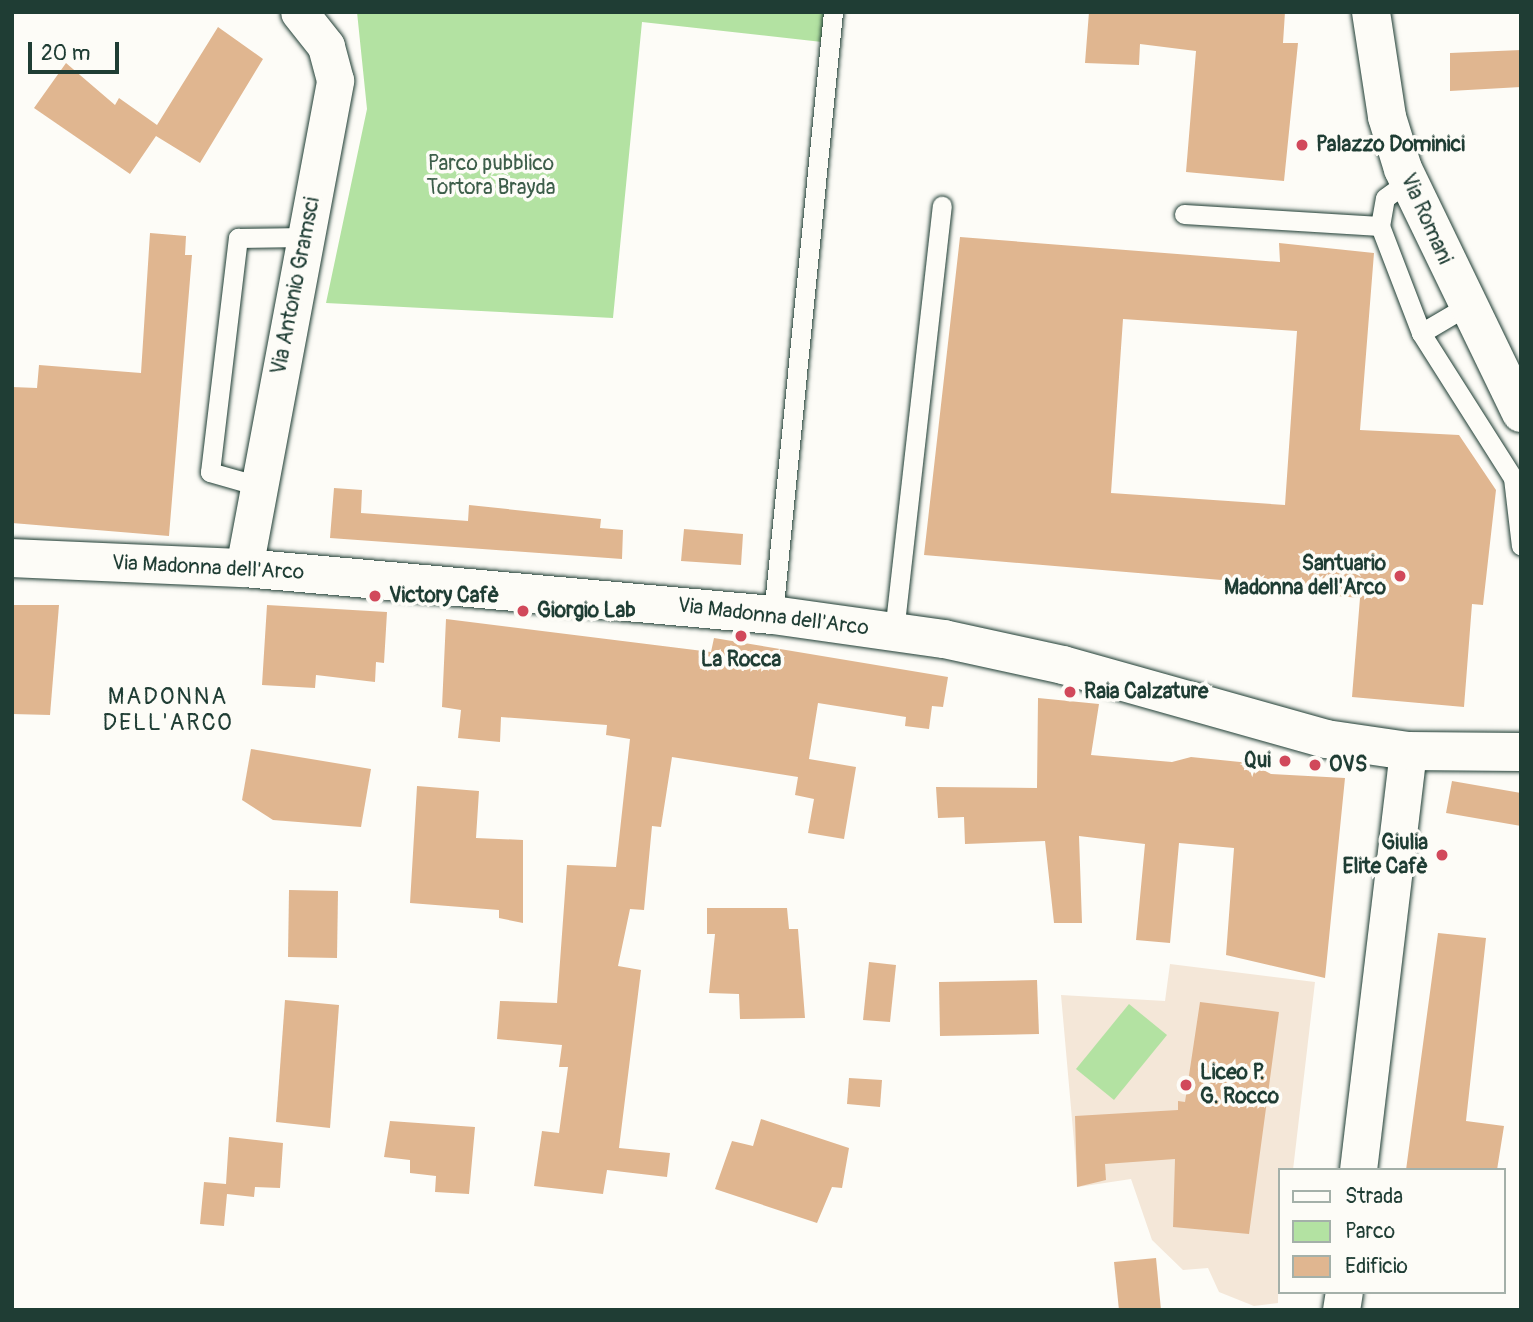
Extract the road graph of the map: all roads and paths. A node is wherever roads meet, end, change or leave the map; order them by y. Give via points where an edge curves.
1 (299, 12) edge
2 (833, 12) edge
3 (1371, 12) edge
4 (1408, 181) junction
5 (942, 206) dead end
6 (1184, 215) dead end
7 (1380, 226) junction
8 (305, 237) junction
9 (1467, 306) junction
10 (1421, 333) junction
11 (1521, 413) edge
12 (259, 486) junction
13 (1521, 546) edge
14 (12, 558) edge
15 (243, 568) junction
16 (773, 615) junction
17 (894, 632) junction
18 (1408, 751) junction
19 (1521, 752) edge
20 (1358, 1168) edge

1 - 8 street, Via Antonio Gramsci via 326,46 335,80
2 - 16 lane
3 - 4 main road, Via Romani via 1387,117
4 - 7 lane via 1385,198
4 - 9 main road, Via Romani
5 - 17 lane
6 - 7 lane
7 - 10 lane
8 - 12 street, Via Antonio Gramsci
8 - 12 lane via 238,238 210,472
9 - 10 lane
9 - 11 main road, Via Romani
10 - 13 lane via 1513,478
12 - 15 street, Via Antonio Gramsci
14 - 15 main road, Via Madonna dell'Arco
15 - 16 main road, Via Madonna dell'Arco
16 - 17 main road, Via Madonna dell'Arco
17 - 18 main road, Via Madonna dell'Arco via 1063,665 1326,739
18 - 19 main road, Via Madonna dell'Arco
18 - 20 street

